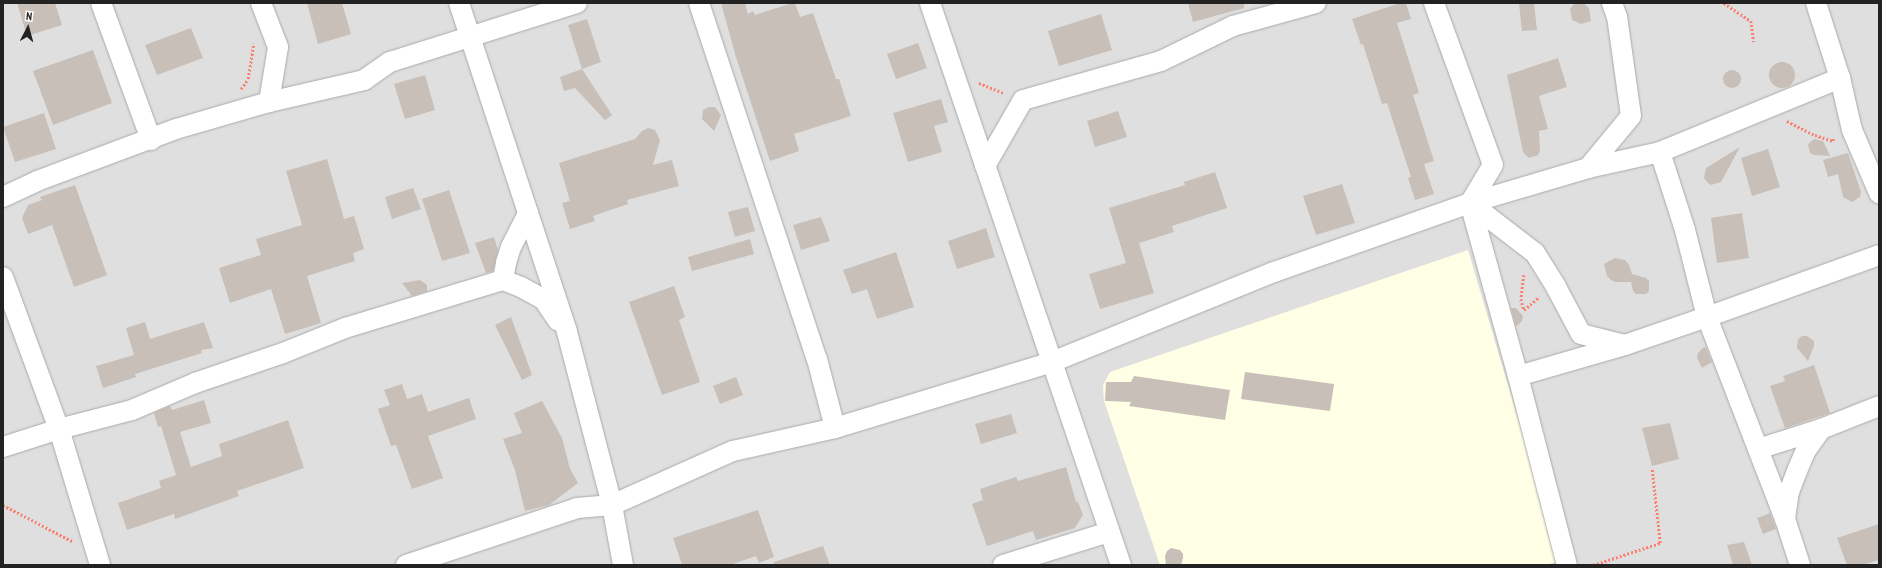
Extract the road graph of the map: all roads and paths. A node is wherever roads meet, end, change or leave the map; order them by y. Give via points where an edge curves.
1 (101, 3) edge
2 (261, 3) edge
3 (459, 3) edge
4 (577, 3) edge
5 (698, 3) edge
6 (930, 3) edge
7 (1316, 3) edge
8 (1434, 3) edge
9 (1612, 3) edge
10 (1724, 3) edge
11 (1816, 3) edge
12 (470, 37) junction
13 (254, 42) dead end
14 (1754, 42) dead end
15 (954, 74) junction
16 (1840, 78) junction
17 (1023, 100) junction
18 (269, 102) junction
19 (1766, 108) junction
20 (224, 116) junction
21 (1834, 135) dead end
22 (151, 140) junction
23 (1660, 152) junction
24 (985, 166) junction
25 (1588, 168) junction
26 (1879, 193) edge
27 (3, 197) edge
28 (1470, 203) junction
29 (528, 213) junction
30 (1879, 255) edge
31 (3, 277) edge
32 (503, 280) junction
33 (1707, 317) junction
34 (567, 332) junction
35 (1625, 345) junction
36 (1052, 362) junction
37 (1518, 376) junction
38 (1879, 406) edge
39 (835, 428) junction
40 (59, 429) junction
41 (1821, 429) junction
42 (3, 447) edge
43 (1758, 449) junction
44 (1652, 469) dead end
45 (3, 505) edge
46 (612, 505) junction
47 (1785, 518) junction
48 (1109, 532) junction
49 (99, 560) edge
50 (406, 565) edge
51 (623, 565) edge
52 (1002, 565) edge
53 (1121, 565) edge
54 (1567, 565) edge
55 (1595, 565) edge
56 (1800, 565) edge

1 - 22 street
2 - 18 street via 278,46
3 - 12 street
4 - 12 street
5 - 39 street via 817,359
6 - 15 street
7 - 17 street via 1233,26 1162,61
8 - 28 street via 1493,165
9 - 25 street via 1617,17 1631,116
10 - 14 path via 1751,21
11 - 16 street
12 - 18 street via 390,62 364,80
12 - 29 street
13 - 20 path via 248,79
15 - 17 path
15 - 24 street
16 - 19 street
16 - 26 street via 1852,130
17 - 24 street
18 - 20 street
19 - 21 path via 1815,135 1833,141
19 - 23 street
20 - 22 street via 176,129
22 - 27 street via 37,181
23 - 25 street
23 - 33 street via 1685,230
24 - 36 street
25 - 28 street
28 - 35 street via 1535,253 1581,334
28 - 36 street via 1274,272
28 - 37 street
29 - 32 street via 511,247
29 - 34 street
30 - 33 street
31 - 40 street
32 - 34 street via 544,300
32 - 40 street via 345,328 283,353 195,383 132,410
33 - 35 street
33 - 43 street
34 - 46 street
35 - 37 street
36 - 39 street
36 - 48 street
37 - 54 street
38 - 41 street
39 - 46 street via 733,451
40 - 42 street
40 - 49 street
41 - 43 street
41 - 47 street via 1806,450 1797,471 1789,492
43 - 47 street
44 - 55 path via 1660,543
45 - 49 path
46 - 50 street via 577,508
46 - 51 street
47 - 56 street
48 - 52 street
48 - 53 street

